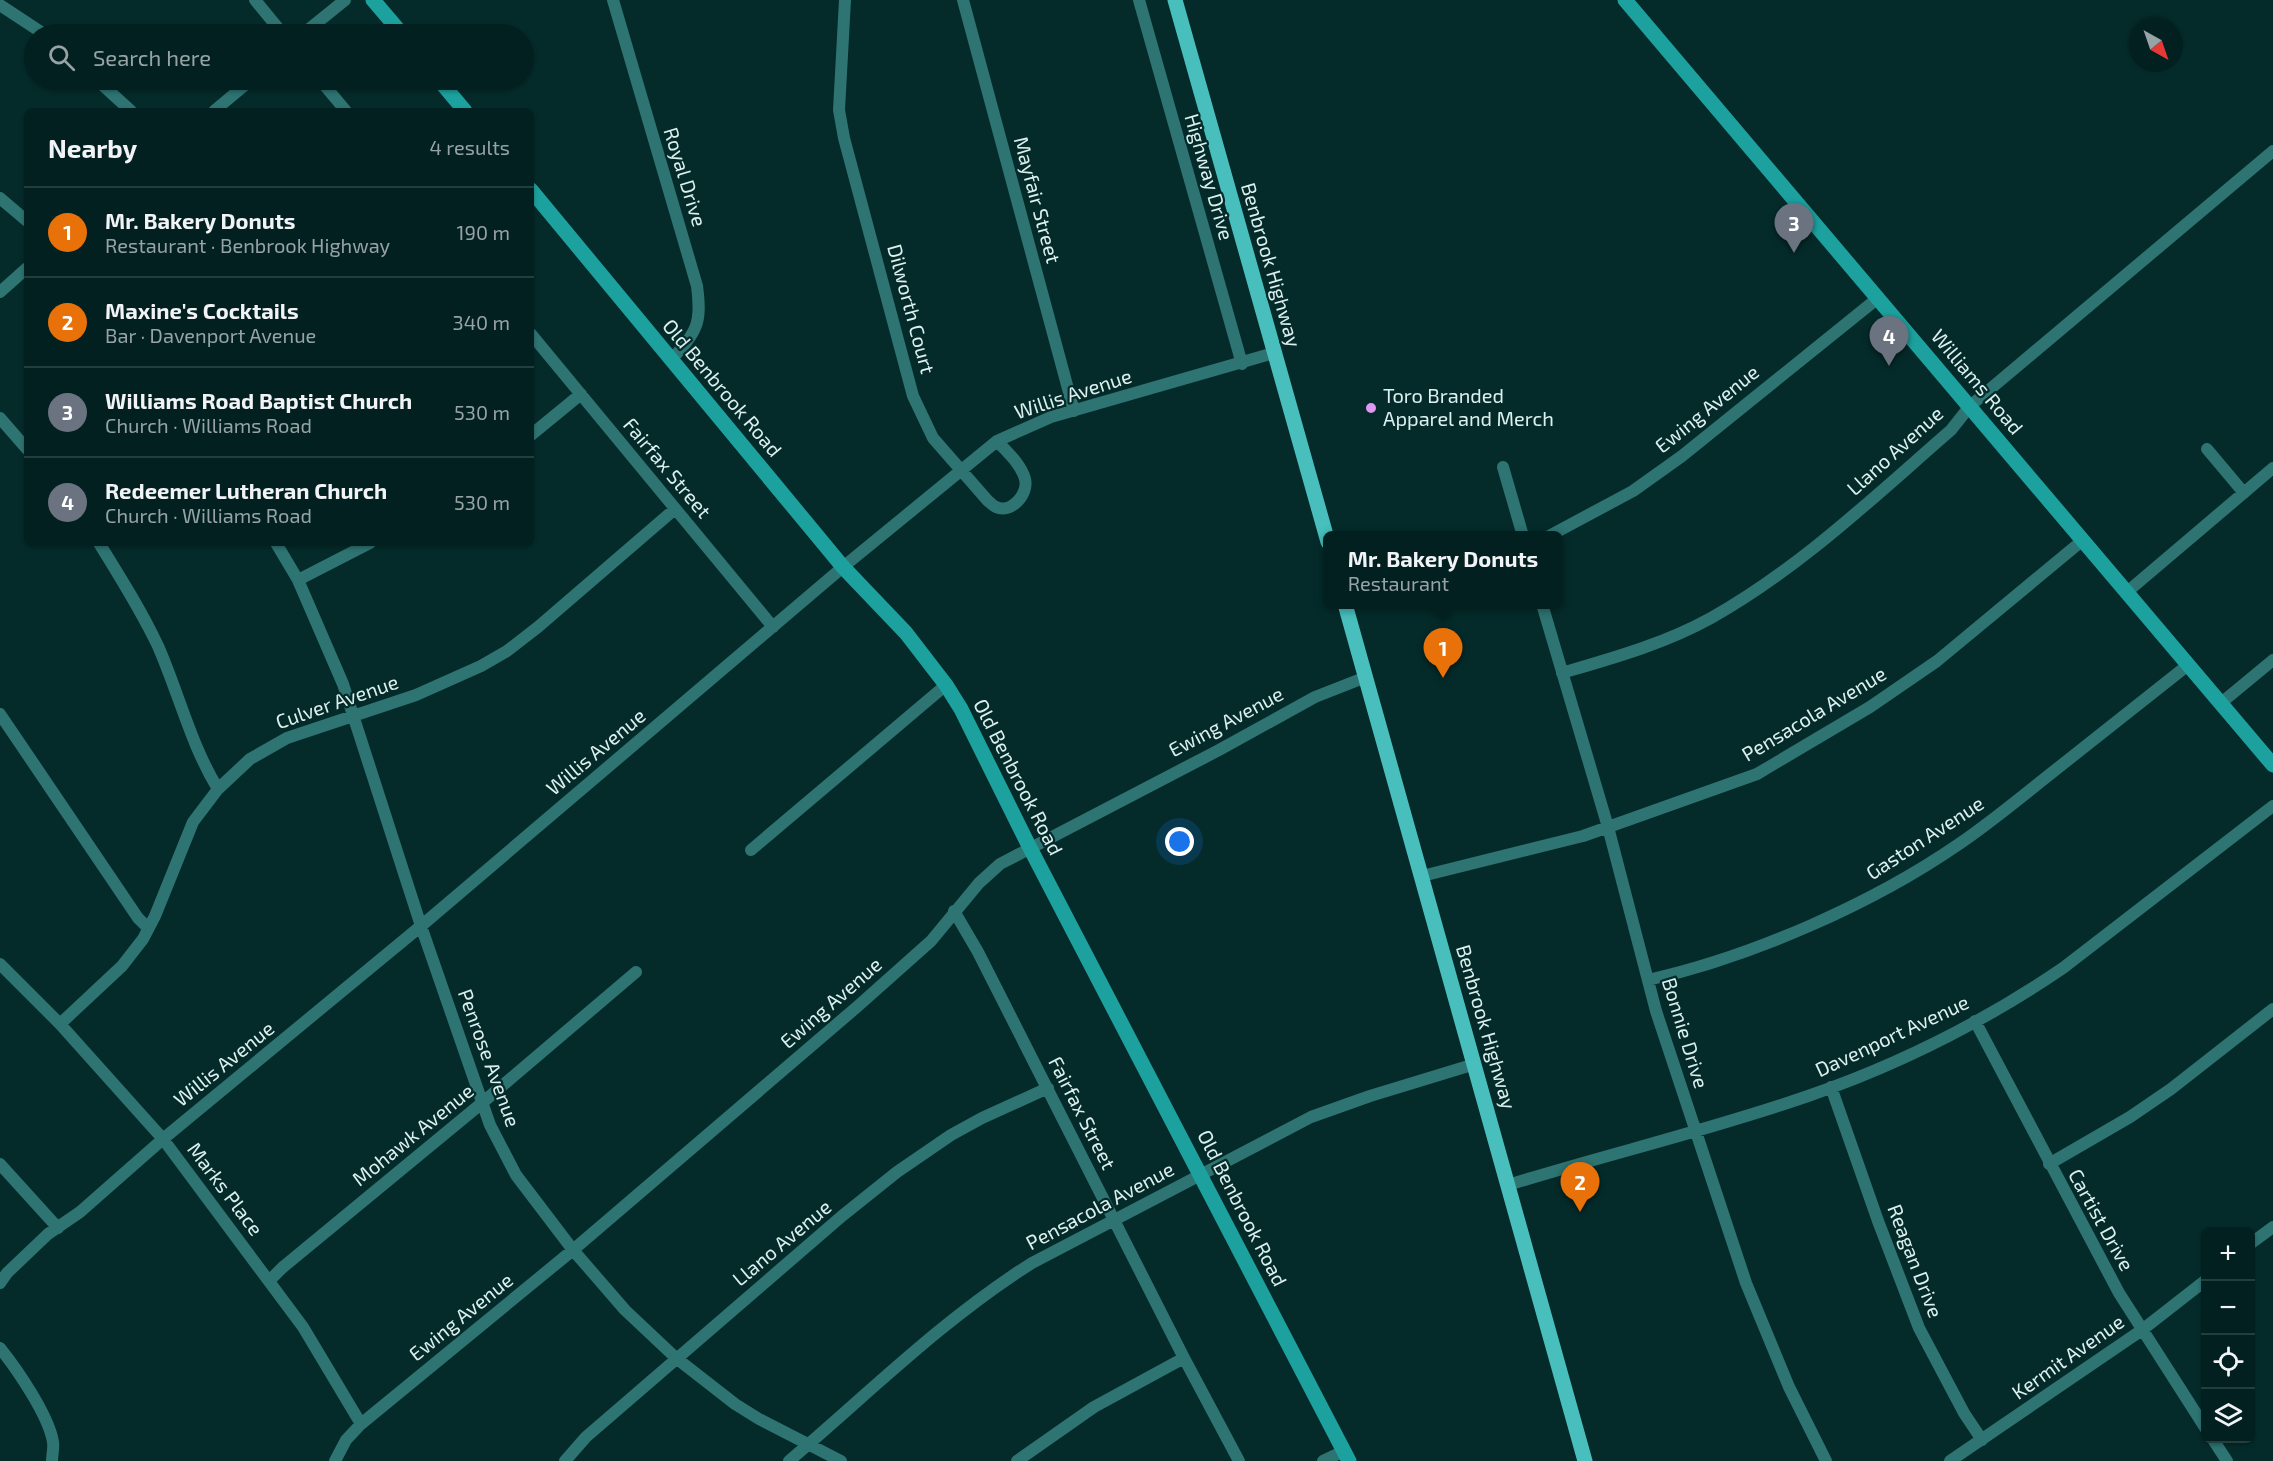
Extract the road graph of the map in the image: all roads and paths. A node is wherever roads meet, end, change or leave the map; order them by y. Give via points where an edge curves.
1 (255, 0) edge
2 (345, 0) edge
3 (373, 0) edge
4 (613, 0) edge
5 (845, 0) edge
6 (963, 0) edge
7 (1139, 0) edge
8 (1174, 0) edge
9 (1625, 0) edge
10 (0, 5) edge
11 (29, 24) edge
12 (275, 24) edge
13 (315, 24) edge
14 (393, 24) edge
15 (109, 90) edge
16 (239, 90) edge
17 (328, 90) edge
18 (447, 90) edge
19 (128, 108) edge
20 (218, 108) edge
21 (343, 108) edge
22 (462, 108) edge
23 (2273, 151) edge
24 (534, 194) edge
25 (0, 198) edge
26 (24, 218) edge
27 (24, 271) edge
28 (0, 292) edge
29 (1878, 298) junction
30 (534, 338) edge
31 (1274, 353) junction
32 (672, 359) junction
33 (1242, 364) junction
34 (581, 394) junction
35 (1970, 406) junction
36 (1074, 411) junction
37 (0, 418) edge
38 (534, 433) edge
39 (997, 441) junction
40 (24, 445) edge
41 (2207, 450) dead end
42 (1503, 467) dead end
43 (2273, 468) edge
44 (960, 470) junction
45 (2244, 494) junction
46 (675, 509) junction
47 (1325, 531) edge
48 (1522, 531) edge
49 (1558, 531) edge
50 (2083, 540) junction
51 (101, 546) edge
52 (278, 546) edge
53 (364, 546) edge
54 (843, 567) junction
55 (298, 580) junction
56 (2127, 592) junction
57 (1346, 609) edge
58 (1543, 609) edge
59 (773, 627) junction
60 (2273, 660) edge
61 (2188, 665) junction
62 (1562, 673) junction
63 (1366, 677) junction
64 (946, 686) junction
65 (2221, 703) junction
66 (0, 714) edge
67 (353, 714) junction
68 (2273, 765) edge
69 (218, 789) junction
70 (2273, 806) edge
71 (1608, 827) junction
72 (1030, 848) junction
73 (751, 850) dead end
74 (1422, 876) junction
75 (954, 911) junction
76 (422, 926) junction
77 (148, 928) junction
78 (0, 964) edge
79 (636, 972) dead end
80 (1648, 980) junction
81 (2273, 1009) edge
82 (1975, 1021) junction
83 (60, 1024) junction
84 (1475, 1064) junction
85 (1831, 1087) junction
86 (1048, 1088) junction
87 (482, 1103) junction
88 (1696, 1131) junction
89 (163, 1139) junction
90 (0, 1164) edge
91 (2049, 1164) junction
92 (1201, 1174) junction
93 (1508, 1185) junction
94 (1115, 1219) junction
95 (2273, 1227) edge
96 (58, 1228) junction
97 (2255, 1240) edge
98 (573, 1250) junction
99 (269, 1281) junction
100 (2204, 1281) edge
101 (0, 1283) edge
102 (2142, 1330) junction
103 (0, 1347) edge
104 (676, 1358) junction
105 (1184, 1358) junction
106 (2201, 1423) edge
107 (361, 1424) junction
108 (1982, 1440) junction
109 (2215, 1443) edge
110 (808, 1444) junction
111 (1347, 1456) edge
112 (52, 1461) edge
113 (335, 1461) edge
114 (565, 1461) edge
115 (789, 1461) edge
116 (841, 1461) edge
117 (1017, 1461) edge
118 (1239, 1461) edge
119 (1323, 1461) edge
120 (1585, 1461) edge
121 (1826, 1461) edge
122 (1950, 1461) edge
123 (2227, 1461) edge

1 - 12 street
2 - 13 street
3 - 14 street
4 - 32 street, Royal Drive via 697,286 697,326
5 - 44 street, Dilworth Court via 839,110 843,138 913,396 933,438
6 - 36 street, Mayfair Street
7 - 33 street, Highway Drive
8 - 31 main road, Benbrook Highway
9 - 29 street, Williams Road
10 - 11 street
15 - 19 street
16 - 20 street
17 - 21 street
18 - 22 street
23 - 35 street, Llano Avenue
24 - 32 street, Old Benbrook Road
25 - 26 street
27 - 28 street
29 - 35 street, Williams Road
29 - 49 street, Ewing Avenue via 1682,456 1633,491
30 - 34 street, Fairfax Street
31 - 33 street, Willis Avenue
31 - 47 main road, Benbrook Highway
32 - 54 street, Old Benbrook Road
33 - 36 street, Willis Avenue
34 - 38 street
34 - 46 street, Fairfax Street
35 - 50 street, Williams Road
35 - 62 street, Llano Avenue via 1926,452 1803,557 1756,590 1711,618 1643,649
36 - 39 street, Willis Avenue via 1024,427
37 - 40 street
39 - 44 street, Willis Avenue
39 - 44 street, Dilworth Court via 1016,462 1027,483 1013,505 996,507
41 - 45 street
42 - 48 street
43 - 45 street
44 - 54 street, Willis Avenue
45 - 56 street
46 - 59 street, Fairfax Street
46 - 67 street, Culver Avenue via 507,651 416,695
50 - 56 street, Williams Road
50 - 71 street, Pensacola Avenue via 1937,661 1827,734 1757,774
51 - 69 street via 138,606
52 - 55 street, Penrose Avenue
53 - 55 street
54 - 59 street, Willis Avenue
54 - 64 street, Old Benbrook Road via 906,633
55 - 67 street, Penrose Avenue
56 - 61 street, Williams Road
57 - 63 main road, Benbrook Highway
58 - 62 street, Bonnie Drive
59 - 76 street, Willis Avenue
60 - 65 street
61 - 65 street, Williams Road
61 - 80 street, Gaston Avenue via 1997,816 1907,877 1749,950
62 - 71 street, Bonnie Drive
63 - 72 street, Ewing Avenue via 1315,697
63 - 74 main road, Benbrook Highway
64 - 72 street, Old Benbrook Road
64 - 73 street
65 - 68 street, Williams Road
66 - 77 street
67 - 69 street, Culver Avenue via 269,747
67 - 76 street, Penrose Avenue
69 - 77 street, Culver Avenue via 193,822
70 - 82 street, Davenport Avenue via 2063,968
71 - 74 street, Pensacola Avenue
71 - 80 street, Bonnie Drive
72 - 75 street, Ewing Avenue via 1000,864
72 - 92 street, Old Benbrook Road
74 - 84 main road, Benbrook Highway
75 - 86 street, Fairfax Street
75 - 98 street, Ewing Avenue via 931,940 858,1006
76 - 87 street, Penrose Avenue
76 - 89 street, Willis Avenue
77 - 83 street, Culver Avenue via 122,966
78 - 83 street, Marks Place
79 - 87 street, Mohawk Avenue
80 - 88 street, Bonnie Drive
81 - 91 street via 2171,1089
82 - 85 street, Davenport Avenue
82 - 91 street, Cartist Drive
83 - 89 street, Marks Place
84 - 92 street, Pensacola Avenue via 1311,1117
84 - 93 main road, Benbrook Highway
85 - 88 street, Davenport Avenue
85 - 108 street, Reagan Drive via 1919,1328
86 - 94 street, Fairfax Street
86 - 104 street, Llano Avenue via 951,1135 897,1172
87 - 98 street, Penrose Avenue via 516,1175
87 - 99 street, Mohawk Avenue
88 - 93 street, Davenport Avenue
88 - 121 street, Bonnie Drive via 1761,1321
89 - 96 street, Willis Avenue
89 - 99 street, Marks Place
90 - 96 street
91 - 102 street, Cartist Drive
92 - 94 street, Pensacola Avenue
92 - 111 street, Old Benbrook Road
93 - 120 main road, Benbrook Highway
94 - 105 street, Fairfax Street
94 - 110 street, Pensacola Avenue via 999,1284
95 - 97 street
96 - 101 street, Willis Avenue
98 - 104 street, Penrose Avenue via 625,1310
98 - 107 street, Ewing Avenue
99 - 107 street, Marks Place via 303,1327
100 - 102 street, Kermit Avenue
102 - 106 street, Cartist Drive
102 - 108 street, Kermit Avenue
103 - 112 street via 17,1368 48,1424 54,1444
104 - 110 street, Penrose Avenue via 735,1404
104 - 114 street, Llano Avenue via 586,1437
105 - 117 street via 1094,1407
105 - 118 street, Fairfax Street
107 - 113 street via 345,1440
108 - 122 street, Kermit Avenue
109 - 123 street
110 - 115 street, Pensacola Avenue
110 - 116 street, Penrose Avenue
111 - 119 street

